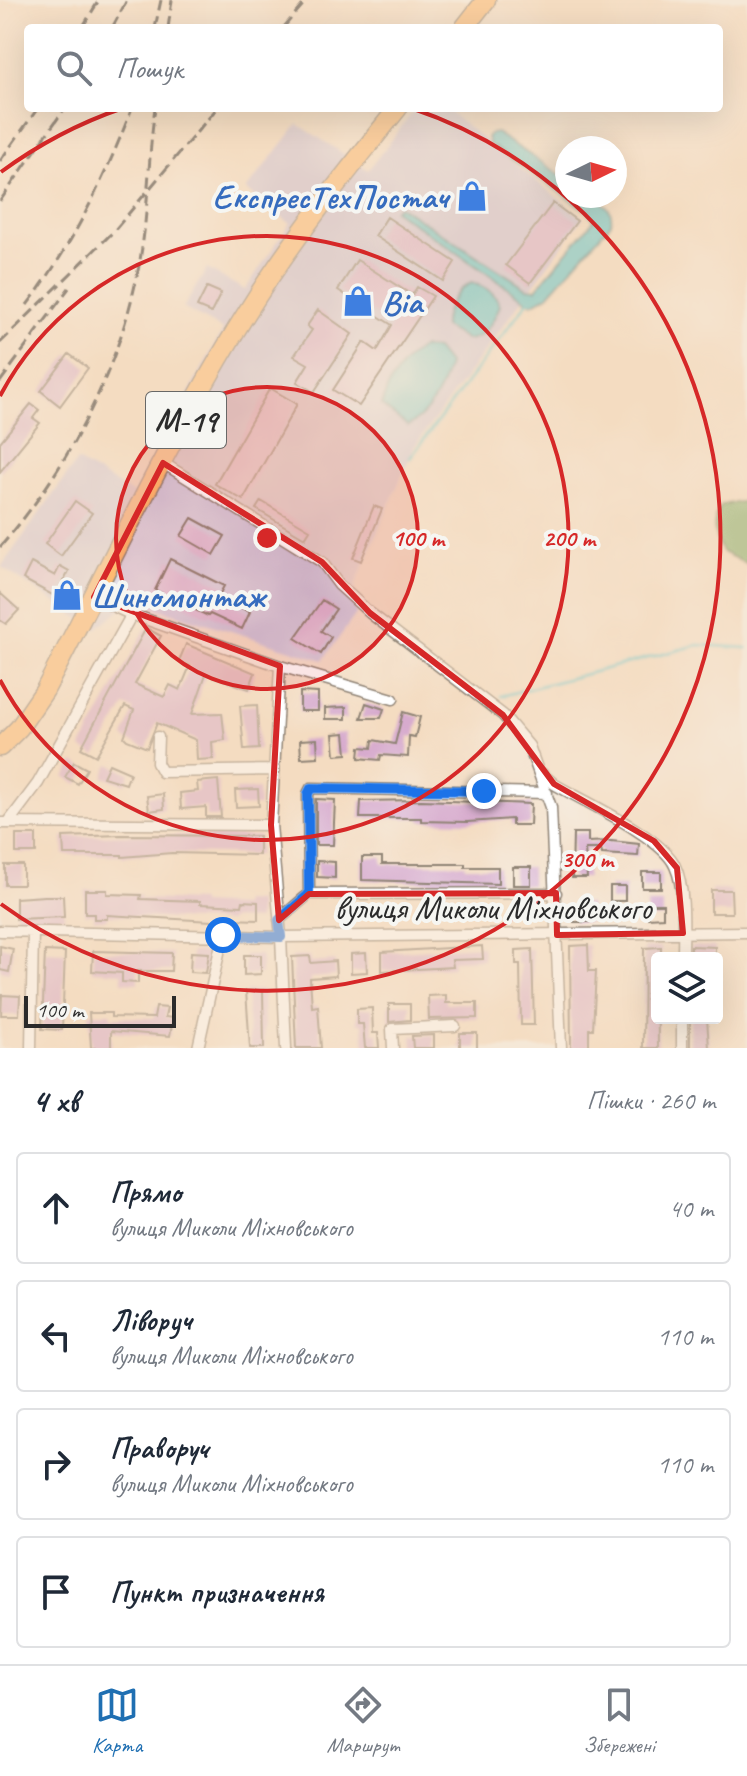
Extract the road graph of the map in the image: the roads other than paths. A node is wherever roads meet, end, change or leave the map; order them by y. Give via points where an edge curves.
1 (486, 0) edge
2 (467, 24) edge
3 (395, 112) edge
4 (163, 463) junction
5 (94, 597) junction
6 (132, 614) junction
7 (280, 666) junction
8 (393, 699) dead end
9 (158, 737) dead end
10 (0, 747) edge
11 (272, 770) junction
12 (538, 771) junction
13 (547, 793) junction
14 (4, 823) edge
15 (271, 825) junction
16 (556, 893) junction
17 (309, 894) junction
18 (279, 920) junction
19 (0, 931) edge
20 (33, 932) junction
21 (747, 932) edge
22 (683, 933) junction
23 (223, 935) junction
24 (557, 935) junction
25 (281, 937) junction
26 (683, 952) edge
27 (682, 1024) edge
28 (455, 1026) dead end
29 (31, 1048) edge
30 (198, 1048) edge
31 (286, 1048) edge
32 (393, 1048) edge
33 (561, 1048) edge
34 (682, 1048) edge

1 - 2 highway
3 - 4 highway, М-19 via 272,275
4 - 5 highway, М-19
4 - 12 street via 322,562 370,613 503,715 529,746
5 - 6 street
5 - 10 highway, М-19 via 45,690
6 - 7 street
6 - 14 street via 38,783
7 - 8 street
7 - 11 street
9 - 11 street via 162,772
11 - 15 street
12 - 13 street
12 - 22 street via 669,854 677,868
13 - 16 street
13 - 17 street, вулиця Миколи Міхновського via 311,788
14 - 15 street
15 - 18 street
16 - 17 street
16 - 24 street
17 - 18 street, вулиця Миколи Міхновського
18 - 25 street
19 - 20 street, вулиця Миколи Міхновського
20 - 23 street, вулиця Миколи Міхновського
20 - 29 street
21 - 22 street, вулиця Миколи Міхновського
22 - 24 street, вулиця Миколи Міхновського
22 - 26 street
23 - 25 street, вулиця Миколи Міхновського
23 - 30 street
24 - 25 street, вулиця Миколи Міхновського
24 - 33 street
25 - 31 street
27 - 34 street
28 - 32 street via 392,1029

